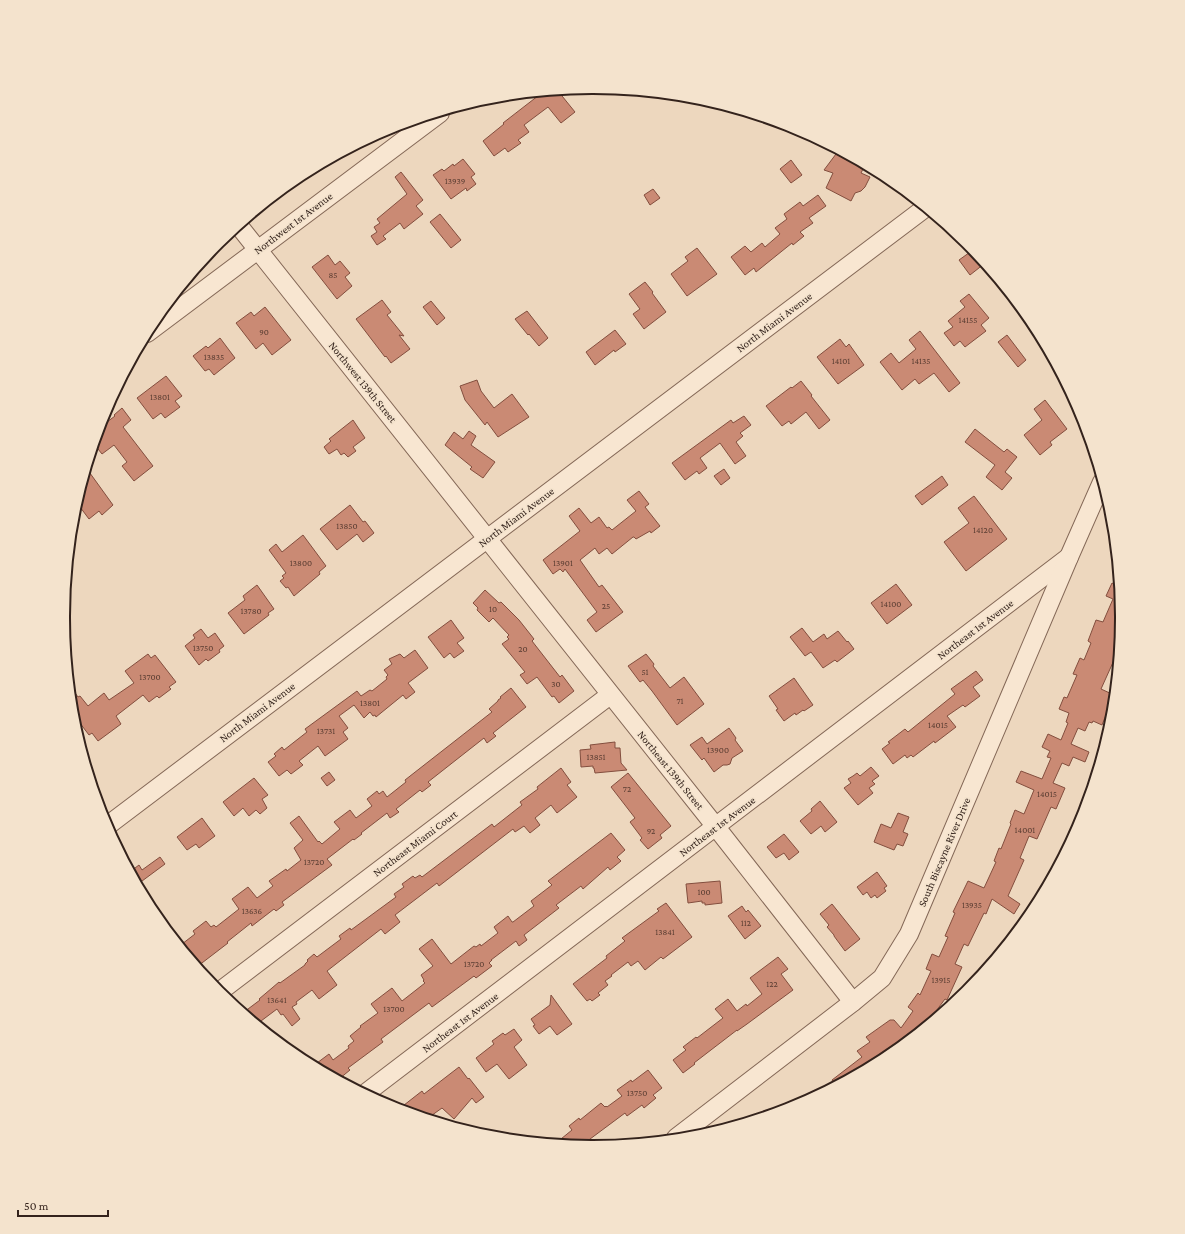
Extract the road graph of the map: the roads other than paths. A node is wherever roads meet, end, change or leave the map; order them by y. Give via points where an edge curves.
1 (430, 120) edge
2 (921, 211) edge
3 (241, 230) edge
4 (257, 250) junction
5 (162, 322) edge
6 (1099, 489) edge
7 (487, 538) junction
8 (1069, 557) junction
9 (610, 695) junction
10 (112, 821) edge
11 (716, 827) junction
12 (225, 988) edge
13 (853, 1002) junction
14 (371, 1090) edge
15 (686, 1130) edge

1 - 4 street, Northwest 1st Avenue
2 - 7 street, North Miami Avenue
3 - 4 street, Northwest 139th Street
4 - 5 street, Northwest 1st Avenue
4 - 7 street, Northwest 139th Street
6 - 8 street, South Biscayne River Drive
7 - 9 street, Northeast 139th Street
7 - 10 street, North Miami Avenue
8 - 11 street, Northeast 1st Avenue
8 - 13 street, South Biscayne River Drive via 909,934 882,978
9 - 11 street, Northeast 139th Street
9 - 12 street, Northeast Miami Court
11 - 13 street, Northeast 139th Street
11 - 14 street, Northeast 1st Avenue
13 - 15 street, South Biscayne River Drive

